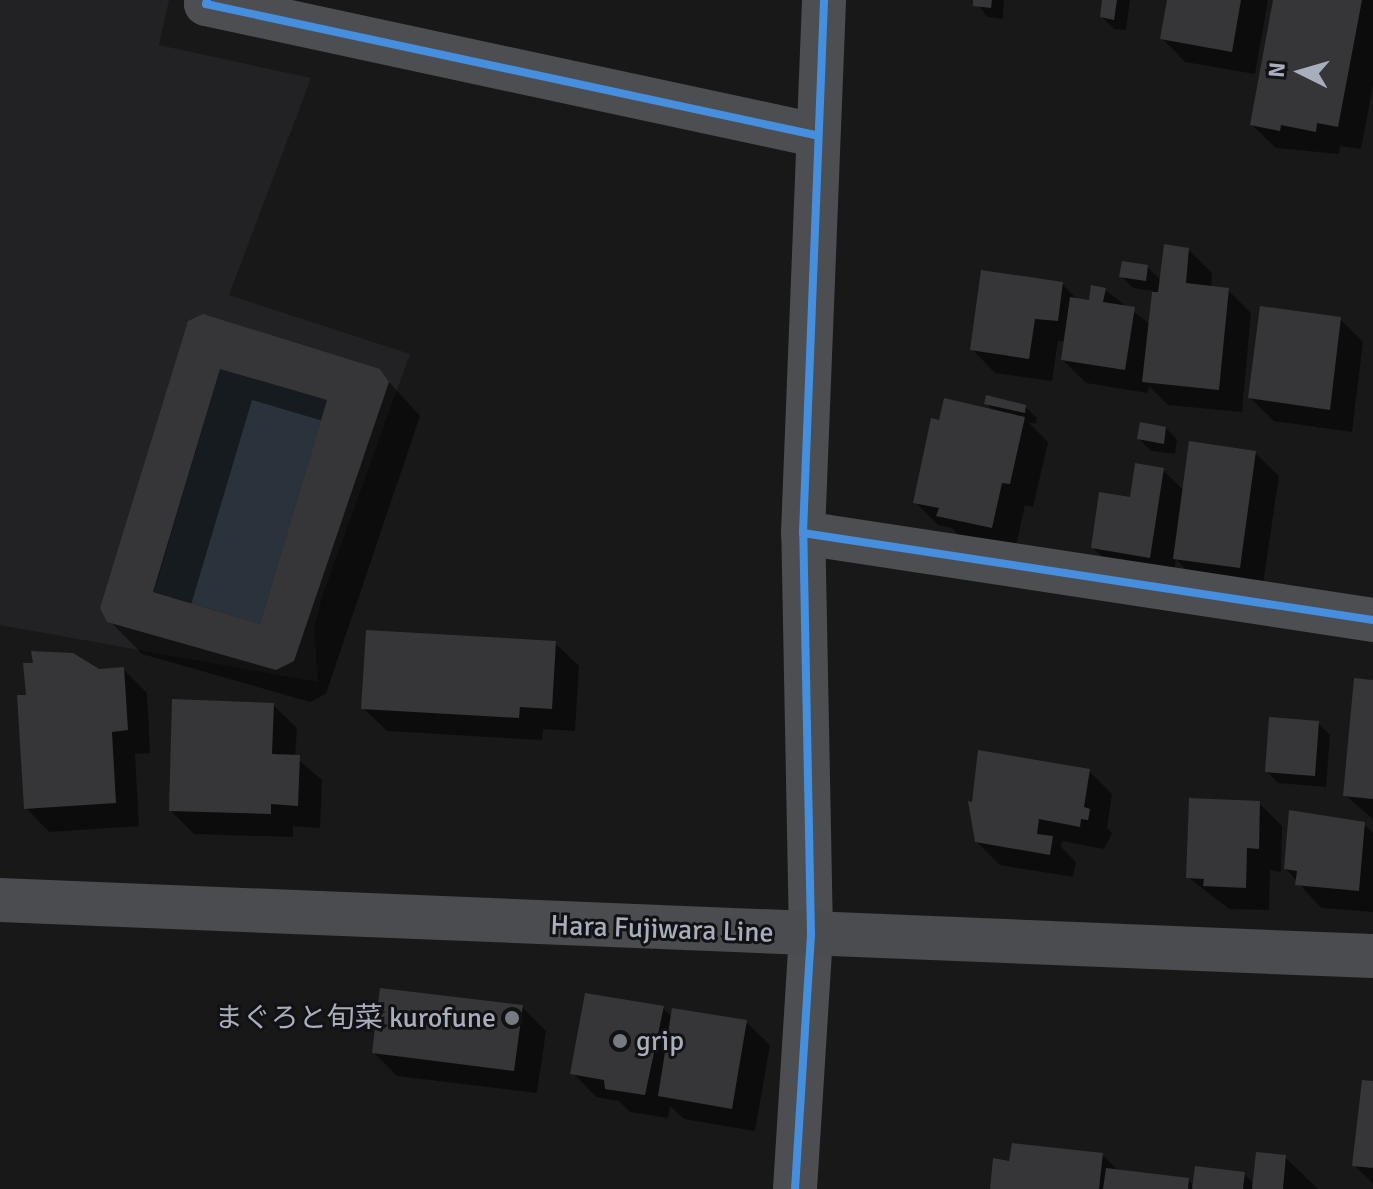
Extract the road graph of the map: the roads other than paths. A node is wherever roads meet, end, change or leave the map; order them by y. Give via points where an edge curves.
1 (207, 0) edge
2 (824, 0) edge
3 (815, 135) junction
4 (803, 533) junction
5 (1373, 620) edge
6 (0, 900) edge
7 (811, 935) junction
8 (1373, 956) edge
9 (795, 1189) edge

1 - 3 street
2 - 3 street
3 - 4 street
4 - 5 street
4 - 7 street
6 - 7 main road, Hara Fujiwara Line
7 - 8 main road, Hara Fujiwara Line
7 - 9 street

